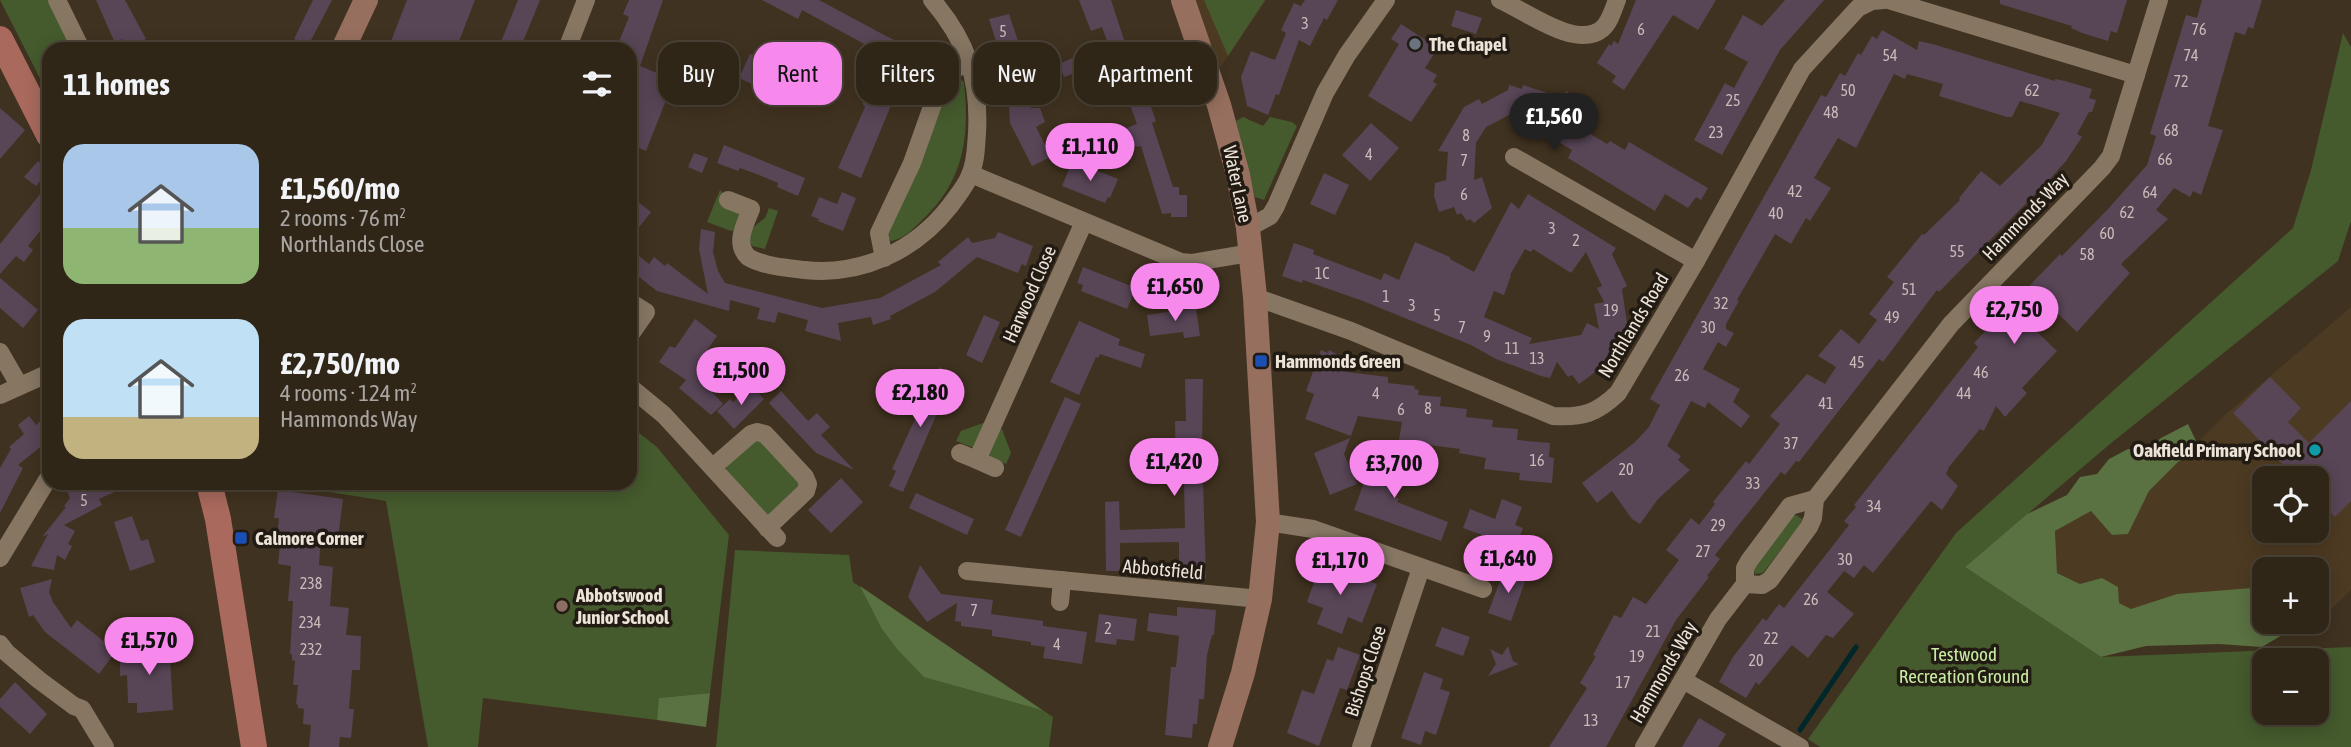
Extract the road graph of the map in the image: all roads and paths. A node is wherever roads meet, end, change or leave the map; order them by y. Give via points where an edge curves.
1 (57, 0) edge
2 (366, 0) edge
3 (586, 0) edge
4 (932, 0) edge
5 (1183, 0) edge
6 (1386, 0) edge
7 (1500, 0) edge
8 (1617, 0) edge
9 (1886, 0) edge
10 (2159, 0) edge
11 (0, 39) edge
12 (78, 42) edge
13 (346, 42) edge
14 (570, 42) edge
15 (970, 60) junction
16 (2136, 75) junction
17 (42, 121) edge
18 (1514, 157) dead end
19 (971, 174) junction
20 (728, 200) dead end
21 (1084, 222) junction
22 (1248, 228) junction
23 (1250, 253) junction
24 (884, 258) junction
25 (1696, 261) junction
26 (1255, 297) junction
27 (645, 312) dead end
28 (637, 324) edge
29 (0, 352) edge
30 (42, 376) edge
31 (19, 385) junction
32 (637, 393) edge
33 (0, 395) edge
34 (713, 467) junction
35 (995, 468) dead end
36 (42, 489) edge
37 (210, 490) edge
38 (1815, 499) junction
39 (1268, 522) junction
40 (0, 558) edge
41 (1421, 568) junction
42 (967, 571) dead end
43 (1062, 580) junction
44 (1745, 584) junction
45 (1483, 589) dead end
46 (1260, 599) junction
47 (1060, 602) dead end
48 (0, 644) edge
49 (1683, 680) junction
50 (105, 747) edge
51 (254, 747) edge
52 (1220, 747) edge
53 (1361, 747) edge
54 (1644, 747) edge
55 (1800, 747) edge

1 - 12 street
2 - 13 street
3 - 14 street
4 - 15 street
5 - 22 street, Water Lane via 1219,105
6 - 22 street via 1325,93 1270,216
7 - 8 street via 1581,36 1604,27
9 - 16 street, Northlands Road
9 - 25 street, Northlands Road via 1858,8 1802,69
10 - 16 street, Hammonds Way
11 - 17 main road
15 - 19 street via 977,121
15 - 24 street via 940,84 912,163 879,233
16 - 38 street, Hammonds Way via 2117,141 2102,168 1951,324
18 - 25 street
19 - 21 street
19 - 24 street via 924,234
20 - 24 street via 757,211 740,240 750,260 822,272 843,271
21 - 23 street via 1181,262
21 - 35 street, Harwood Close via 968,456
22 - 23 street, Water Lane
23 - 26 street, Water Lane
25 - 26 street, Northlands Road via 1618,393 1604,406 1572,417 1553,416 1351,331
26 - 39 street, Water Lane
27 - 28 street
29 - 31 street
30 - 31 street
31 - 33 street
32 - 34 street
34 - 34 street via 772,533 808,484 765,434 757,432
36 - 40 street
37 - 51 main road
38 - 44 street, Hammonds Way via 1790,506 1749,561
38 - 44 street, Hammonds Way via 1809,527 1770,580
39 - 41 street via 1314,529
39 - 46 street, Water Lane
41 - 45 street
41 - 53 street, Bishops Close
42 - 43 street, Abbotsfield
43 - 46 street, Abbotsfield
43 - 47 street
44 - 49 street, Hammonds Way via 1718,619
46 - 52 street, Water Lane
48 - 50 street via 39,680 82,709
49 - 54 street, Hammonds Way
49 - 55 street

